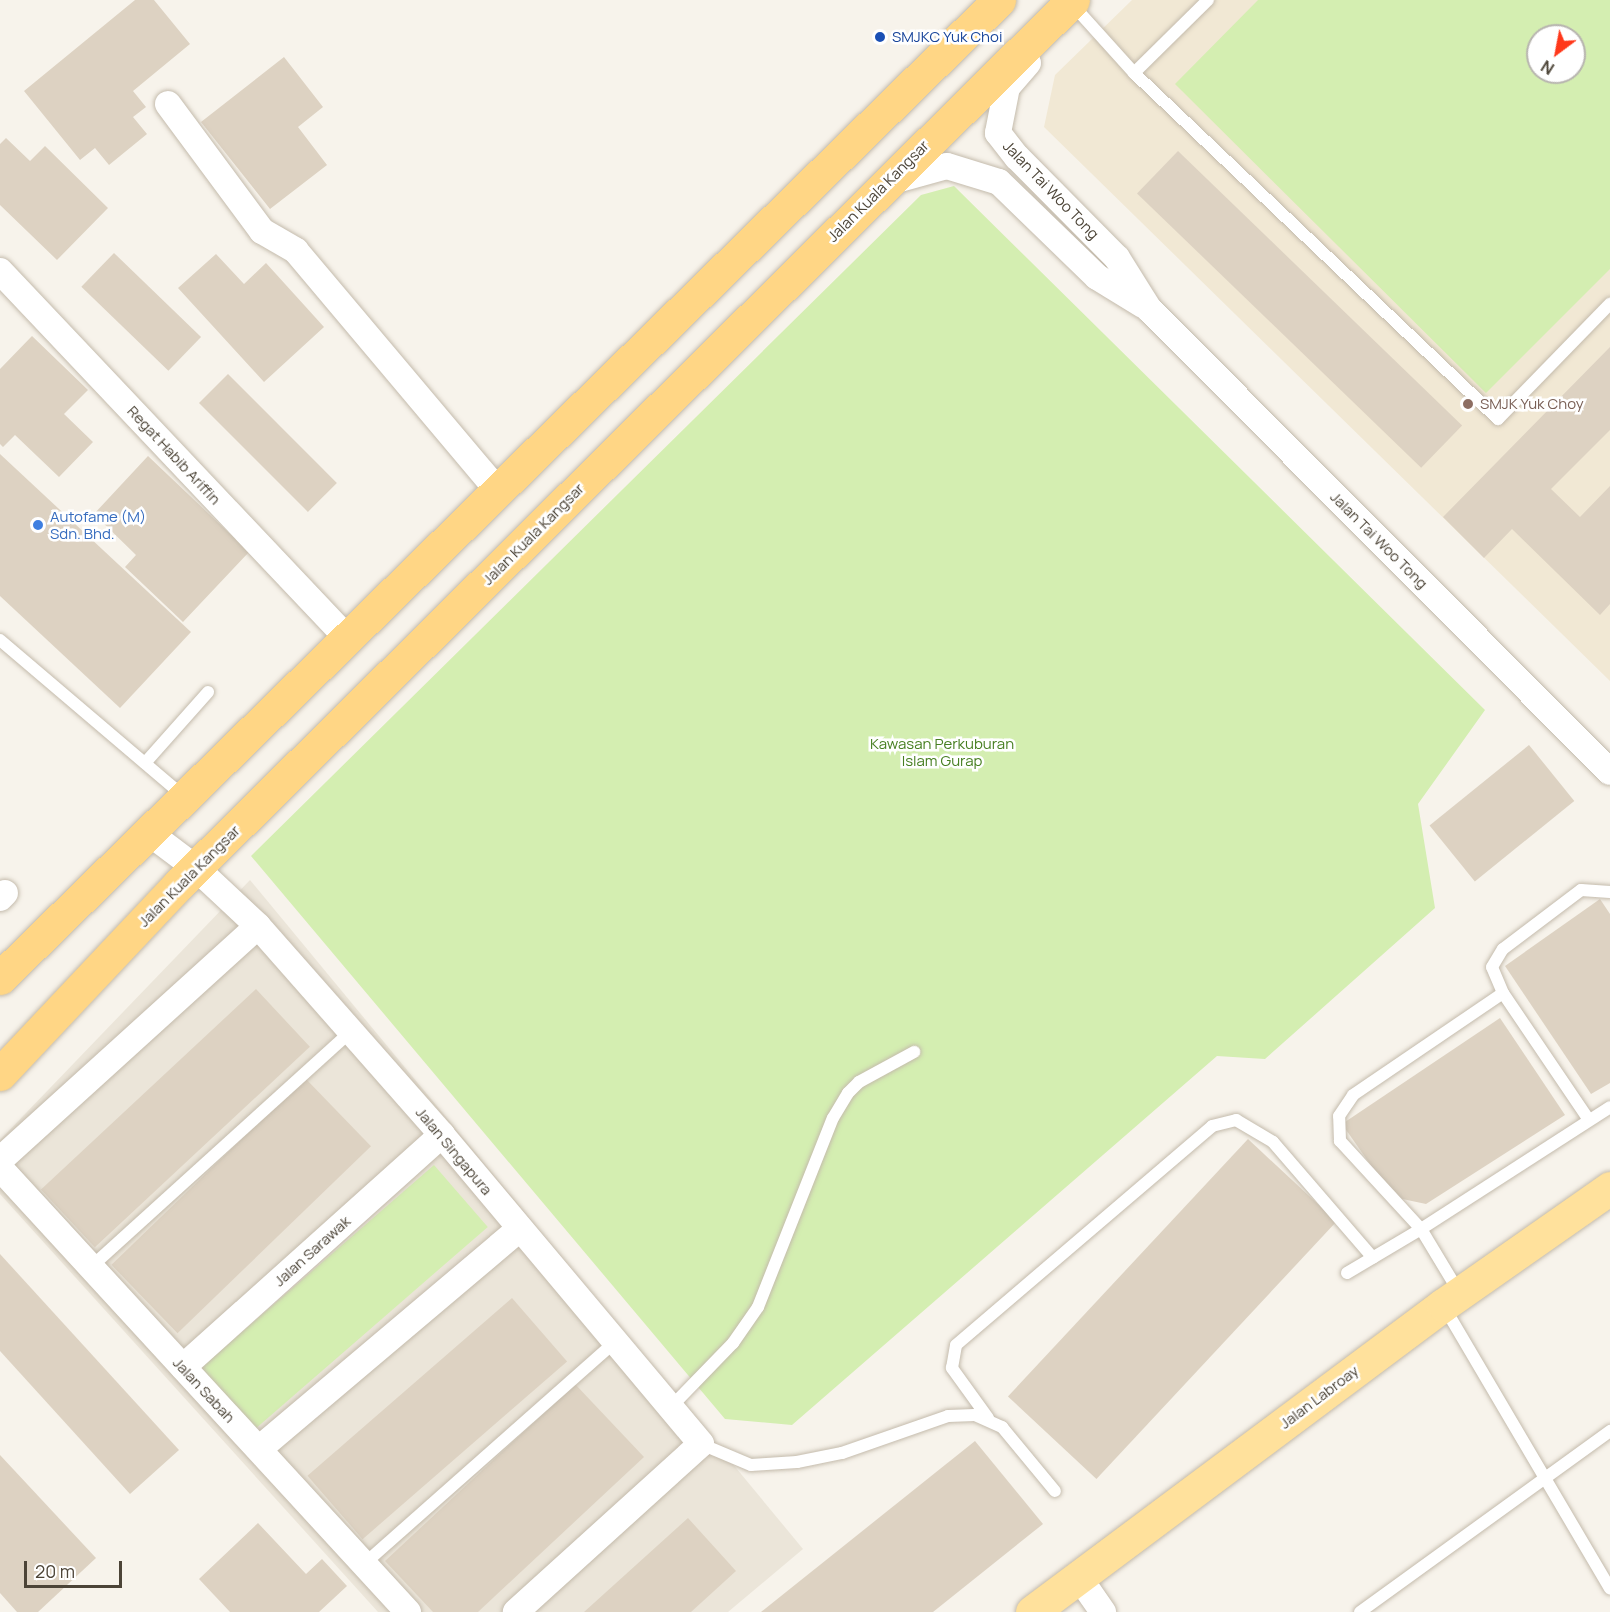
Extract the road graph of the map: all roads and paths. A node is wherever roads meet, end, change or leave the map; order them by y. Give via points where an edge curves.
1 (999, 0) edge
2 (1208, 0) edge
3 (1072, 1) edge
4 (1040, 32) junction
5 (1134, 73) junction
6 (168, 104) dead end
7 (886, 183) junction
8 (0, 271) edge
9 (1610, 304) edge
10 (1149, 309) junction
11 (497, 490) junction
12 (347, 638) junction
13 (0, 640) edge
14 (208, 692) dead end
15 (145, 763) junction
16 (1610, 772) edge
17 (184, 796) junction
18 (148, 832) junction
19 (196, 868) junction
20 (1610, 891) edge
21 (258, 926) junction
22 (0, 978) edge
23 (1503, 993) junction
24 (351, 1031) junction
25 (914, 1052) dead end
26 (0, 1074) edge
27 (1610, 1107) edge
28 (1589, 1120) junction
29 (442, 1135) junction
30 (0, 1160) edge
31 (0, 1167) edge
32 (1610, 1188) edge
33 (519, 1229) junction
34 (1421, 1229) junction
35 (1373, 1258) junction
36 (91, 1267) junction
37 (1347, 1273) dead end
38 (1451, 1299) junction
39 (615, 1342) junction
40 (183, 1367) junction
41 (670, 1408) junction
42 (988, 1418) junction
43 (1610, 1431) edge
44 (701, 1444) junction
45 (259, 1449) junction
46 (1544, 1476) junction
47 (1055, 1491) dead end
48 (364, 1564) junction
49 (1078, 1576) junction
50 (1610, 1588) edge
51 (408, 1612) edge
52 (516, 1612) edge
53 (1032, 1612) edge
54 (1104, 1612) edge
55 (1360, 1612) edge

1 - 11 highway
2 - 5 lane
3 - 4 highway, Jalan Kuala Kangsar
3 - 5 lane
4 - 7 highway, Jalan Kuala Kangsar
4 - 10 street, Jalan Tai Woo Tong via 1031,60 1007,87 998,133 1117,258
5 - 9 lane via 1498,419
6 - 11 street via 262,231 296,251
7 - 10 street, Jalan Tai Woo Tong via 947,166 999,182 1097,277
7 - 19 highway, Jalan Kuala Kangsar
8 - 12 street, Regat Habib Ariffin
10 - 16 street, Jalan Tai Woo Tong
11 - 12 highway
12 - 17 highway
13 - 15 lane
14 - 15 lane
15 - 17 lane
17 - 18 highway
18 - 19 street, Jalan Singapura
18 - 22 highway
19 - 21 street, Jalan Singapura
19 - 26 highway, Jalan Kuala Kangsar
20 - 23 lane via 1581,890 1503,949 1492,967
21 - 24 street, Jalan Singapura
21 - 30 street
23 - 28 lane
23 - 34 lane via 1353,1095 1339,1116 1340,1141
24 - 29 street, Jalan Singapura
24 - 36 lane
25 - 41 lane via 859,1082 840,1104 758,1307 733,1343
27 - 28 lane
28 - 34 lane
29 - 33 street, Jalan Singapura
29 - 40 street, Jalan Sarawak
31 - 36 street, Jalan Sabah
32 - 38 main road, Jalan Labroay
33 - 39 street, Jalan Singapura
33 - 45 street
34 - 35 lane
34 - 38 lane
35 - 37 lane
35 - 42 lane via 1273,1142 1236,1119 1212,1126 956,1345 952,1368
36 - 40 street, Jalan Sabah
38 - 46 lane
38 - 49 main road, Jalan Labroay
39 - 41 street, Jalan Singapura
39 - 48 lane
40 - 45 street, Jalan Sabah
41 - 44 street, Jalan Singapura
42 - 44 lane via 948,1416 842,1453 797,1462 751,1465
42 - 47 lane via 1002,1427
43 - 46 lane
44 - 52 street
45 - 48 street, Jalan Sabah
46 - 50 lane
46 - 55 lane
48 - 51 street, Jalan Sabah
49 - 53 main road, Jalan Labroay
49 - 54 street

